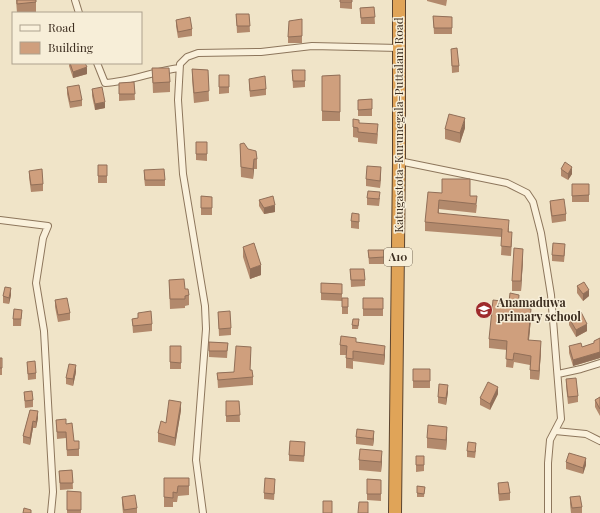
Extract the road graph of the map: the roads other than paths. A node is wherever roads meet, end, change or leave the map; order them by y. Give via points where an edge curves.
1 (75, 0) edge
2 (399, 0) edge
3 (79, 12) edge
4 (399, 48) junction
5 (97, 64) edge
6 (179, 68) junction
7 (399, 161) junction
8 (0, 220) edge
9 (600, 363) edge
10 (558, 374) junction
11 (555, 431) junction
12 (600, 441) edge
13 (51, 513) edge
14 (203, 513) edge
15 (395, 513) edge
16 (548, 513) edge

1 - 3 street
2 - 4 highway, Katugastota-Kurunegala-Puttalam Road / A10
4 - 6 street via 312,46 261,52 198,53 187,57
4 - 7 highway, Katugastota-Kurunegala-Puttalam Road / A10
5 - 6 street via 105,83
6 - 14 street via 178,100 184,174 205,306 206,329 196,460
7 - 10 street via 507,183 527,193 533,202 541,233 551,295
7 - 15 highway, Katugastota-Kurunegala-Puttalam Road / A10
8 - 13 street via 48,226 43,238 36,283 44,331 53,492
9 - 10 street
10 - 11 street via 561,419
11 - 12 street via 586,434
11 - 16 street via 550,440 548,463

